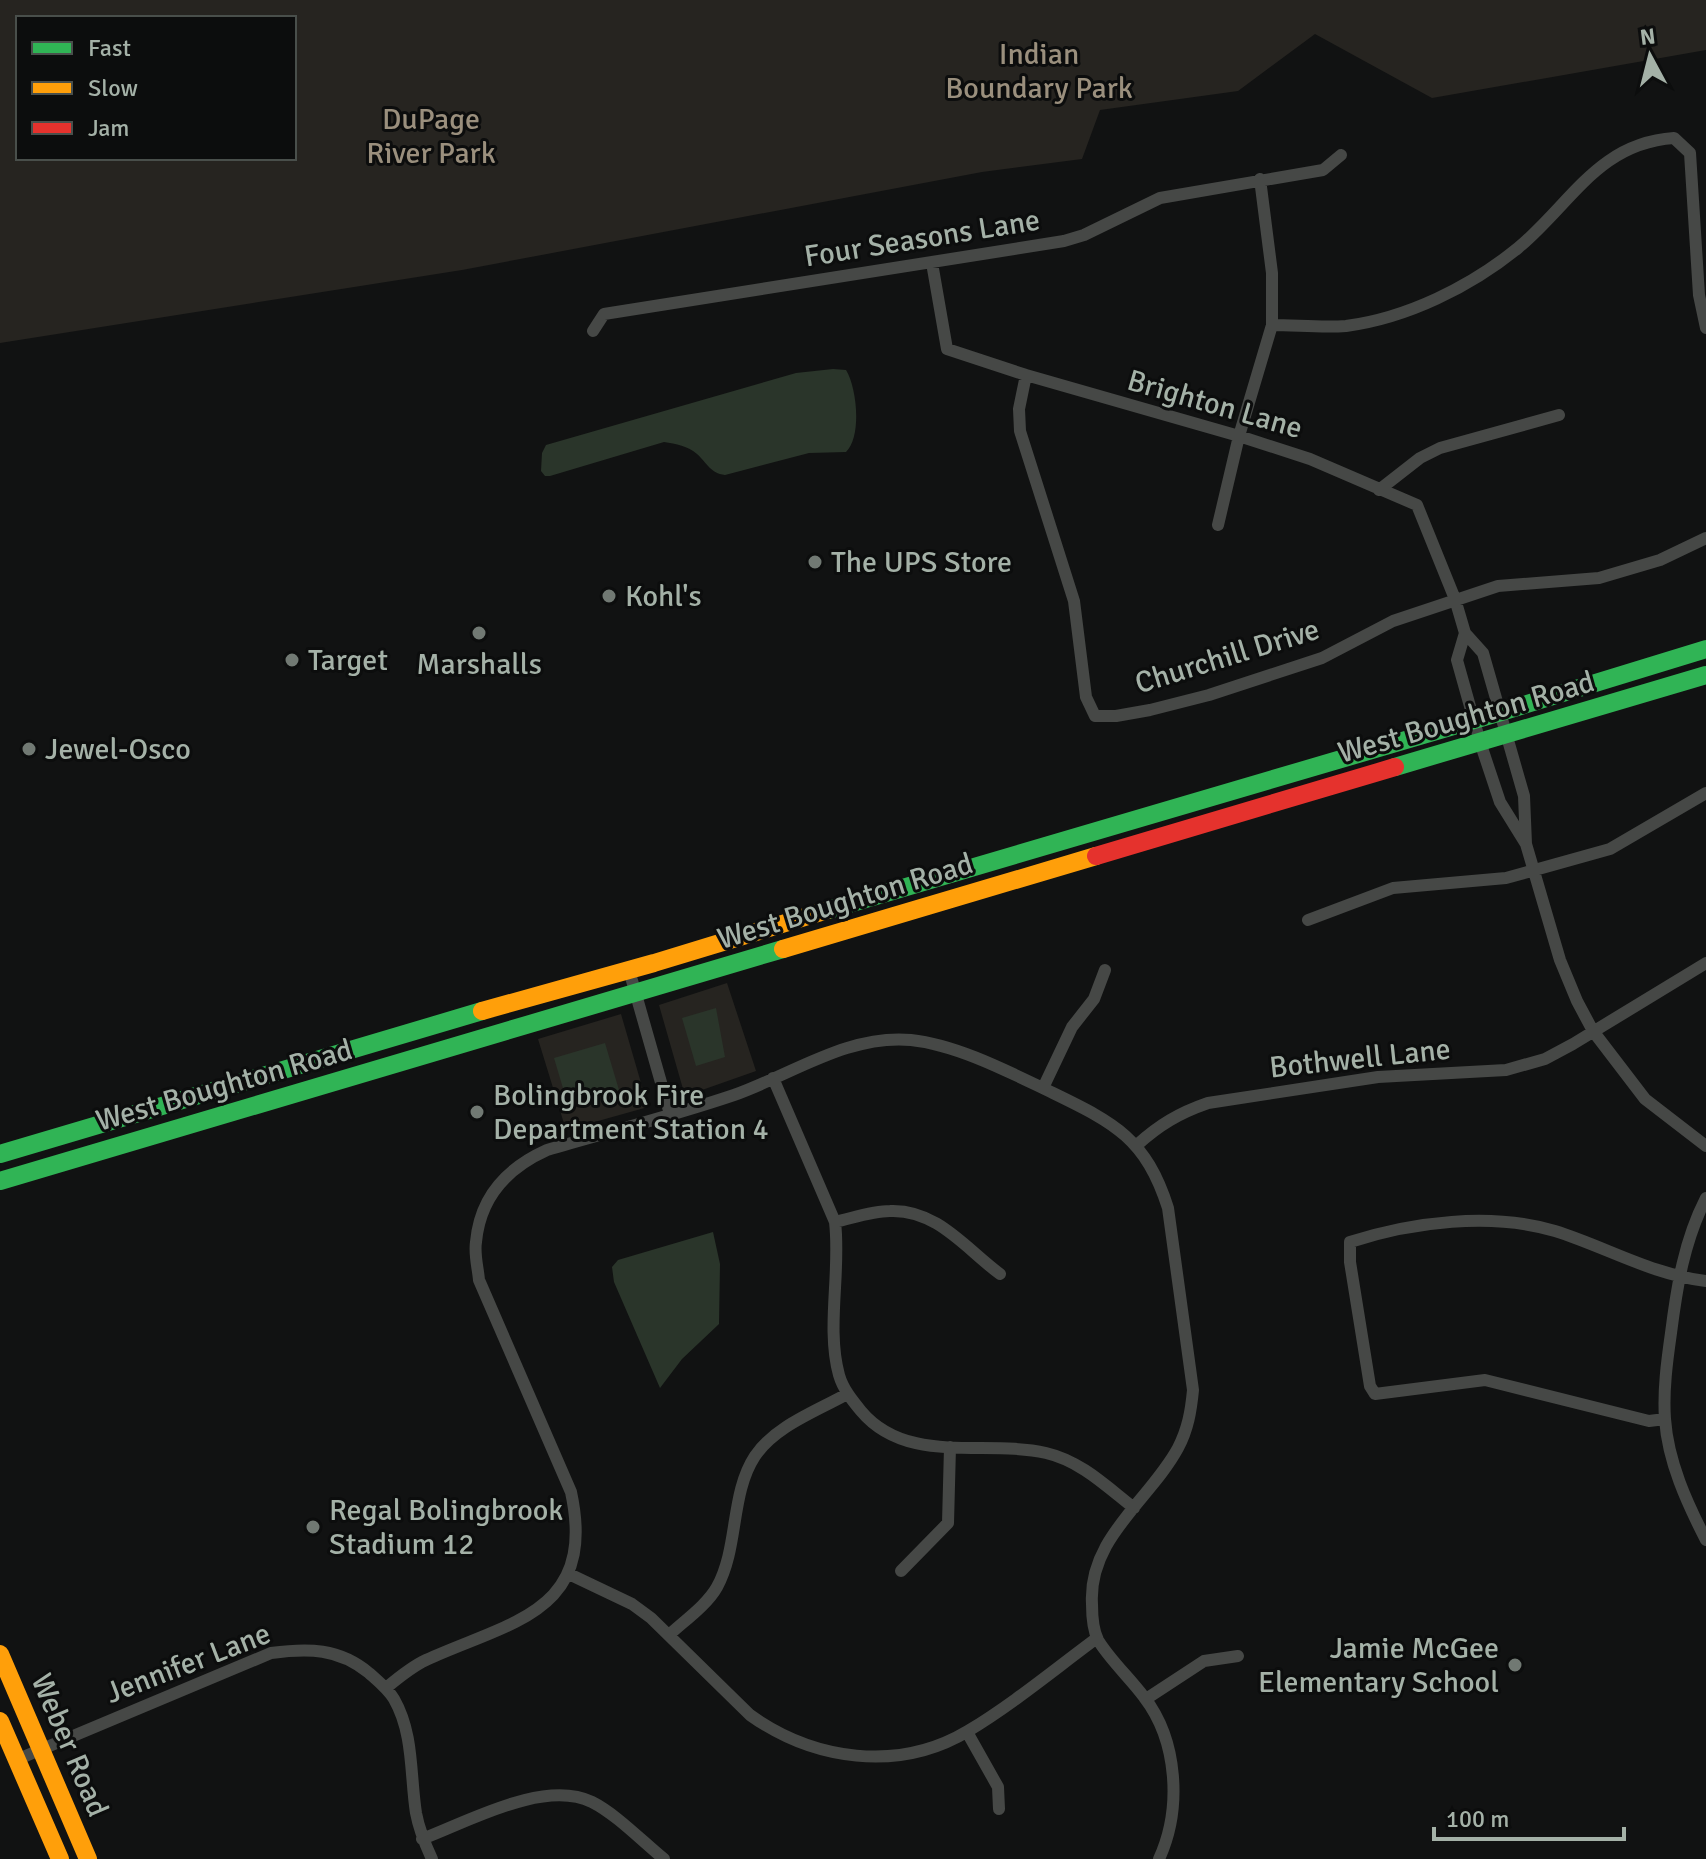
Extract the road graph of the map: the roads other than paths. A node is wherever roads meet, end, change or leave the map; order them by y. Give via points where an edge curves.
1 (1341, 155) dead end
2 (1260, 179) junction
3 (932, 263) junction
4 (1272, 325) junction
5 (1706, 328) edge
6 (593, 331) dead end
7 (1026, 375) junction
8 (1559, 415) dead end
9 (1239, 436) junction
10 (1379, 490) junction
11 (1218, 525) dead end
12 (1706, 538) edge
13 (1455, 599) junction
14 (1465, 633) junction
15 (1706, 649) edge
16 (1706, 675) edge
17 (1501, 712) junction
18 (1474, 720) junction
19 (1507, 735) junction
20 (1480, 742) junction
21 (1706, 793) edge
22 (1526, 844) junction
23 (1534, 871) junction
24 (1308, 920) dead end
25 (1706, 963) edge
26 (629, 970) junction
27 (1105, 970) dead end
28 (636, 992) junction
29 (1593, 1031) junction
30 (773, 1078) junction
31 (1043, 1088) junction
32 (670, 1114) junction
33 (1137, 1145) junction
34 (1706, 1146) edge
35 (0, 1154) edge
36 (0, 1181) edge
37 (1706, 1198) edge
38 (835, 1222) junction
39 (1000, 1274) dead end
40 (1678, 1278) junction
41 (1706, 1281) edge
42 (847, 1394) junction
43 (1665, 1419) junction
44 (950, 1447) junction
45 (1134, 1508) junction
46 (1705, 1535) edge
47 (901, 1571) dead end
48 (569, 1574) junction
49 (669, 1635) junction
50 (1097, 1638) junction
51 (0, 1654) edge
52 (1238, 1656) dead end
53 (386, 1688) junction
54 (1146, 1699) junction
55 (0, 1721) edge
56 (967, 1732) junction
57 (41, 1750) junction
58 (16, 1760) junction
59 (999, 1809) dead end
60 (422, 1839) junction
61 (60, 1859) edge
62 (88, 1859) edge
63 (432, 1859) edge
64 (664, 1859) edge
65 (1159, 1859) edge

1 - 2 street, Four Seasons Lane via 1323,170
2 - 3 street, Four Seasons Lane via 1160,198 1064,241
2 - 4 street via 1272,273
3 - 6 street, Four Seasons Lane via 604,314
3 - 7 street, Brighton Lane via 947,349
4 - 5 street via 1345,326 1405,312 1464,285 1517,248 1602,164 1651,139 1674,138 1690,153
4 - 9 street
7 - 9 street, Brighton Lane
7 - 13 street, Churchill Drive via 1020,431 1074,601 1086,697 1095,716 1150,710 1209,695 1322,658 1393,621
8 - 10 street via 1440,448
9 - 10 street, Brighton Lane via 1310,459
9 - 11 street
10 - 13 street, Brighton Lane via 1417,505
12 - 13 street, Churchill Drive via 1660,560 1599,578 1513,584
13 - 14 street, Brighton Lane
14 - 17 street, Brighton Lane via 1483,653
14 - 18 street, Brighton Lane via 1457,660
15 - 17 main road, West Boughton Road
16 - 19 main road, West Boughton Road
17 - 18 main road, West Boughton Road
17 - 19 street, Brighton Lane
18 - 20 street, Brighton Lane
18 - 26 main road, West Boughton Road
19 - 20 main road, West Boughton Road
19 - 22 street, Brighton Lane via 1524,796
20 - 22 street, Brighton Lane via 1500,802
20 - 28 main road, West Boughton Road
21 - 23 street via 1610,849
22 - 23 street, Brighton Lane
23 - 24 street via 1393,888
23 - 29 street, Brighton Lane via 1567,980
25 - 29 street, Bothwell Lane
26 - 28 street
26 - 35 main road, West Boughton Road
27 - 31 street
28 - 32 street
28 - 36 main road, West Boughton Road
29 - 33 street, Bothwell Lane via 1545,1059 1506,1070 1378,1077 1208,1103 1161,1123
29 - 34 street, Brighton Lane via 1645,1099
30 - 31 street via 864,1042 910,1040 961,1053
30 - 32 street
30 - 38 street
31 - 33 street via 1110,1121
32 - 48 street via 522,1161 499,1183 475,1243 479,1280 571,1492 577,1518
33 - 45 street via 1168,1208 1193,1390 1191,1415 1177,1451
37 - 40 street
38 - 39 street via 888,1211 925,1216
38 - 42 street via 835,1347
40 - 41 street
40 - 43 street
40 - 43 street via 1554,1231 1512,1223 1471,1219 1350,1242 1375,1394 1485,1380 1649,1421
42 - 44 street via 885,1430 908,1441
42 - 49 street via 783,1428 755,1456 724,1572 715,1590
43 - 46 street via 1683,1491
44 - 45 street via 1048,1453 1082,1468
44 - 47 street via 948,1523
45 - 50 street via 1105,1547 1093,1575
48 - 49 street via 632,1604
48 - 53 street via 549,1600 523,1620 425,1661
49 - 56 street via 750,1715 810,1747 867,1757 899,1755
50 - 54 street
50 - 56 street
51 - 57 main road, Weber Road
52 - 54 street via 1204,1661
53 - 57 street, Jennifer Lane via 359,1665 330,1652 271,1653
53 - 60 street, Jennifer Lane via 405,1726
54 - 65 street via 1158,1719 1173,1786 1171,1819
55 - 58 main road, Weber Road
56 - 59 street via 998,1787
57 - 58 street, Jennifer Lane
57 - 62 main road, Weber Road
58 - 61 main road, Weber Road
60 - 63 street, Jennifer Lane
60 - 64 street via 533,1797 574,1795 595,1803

